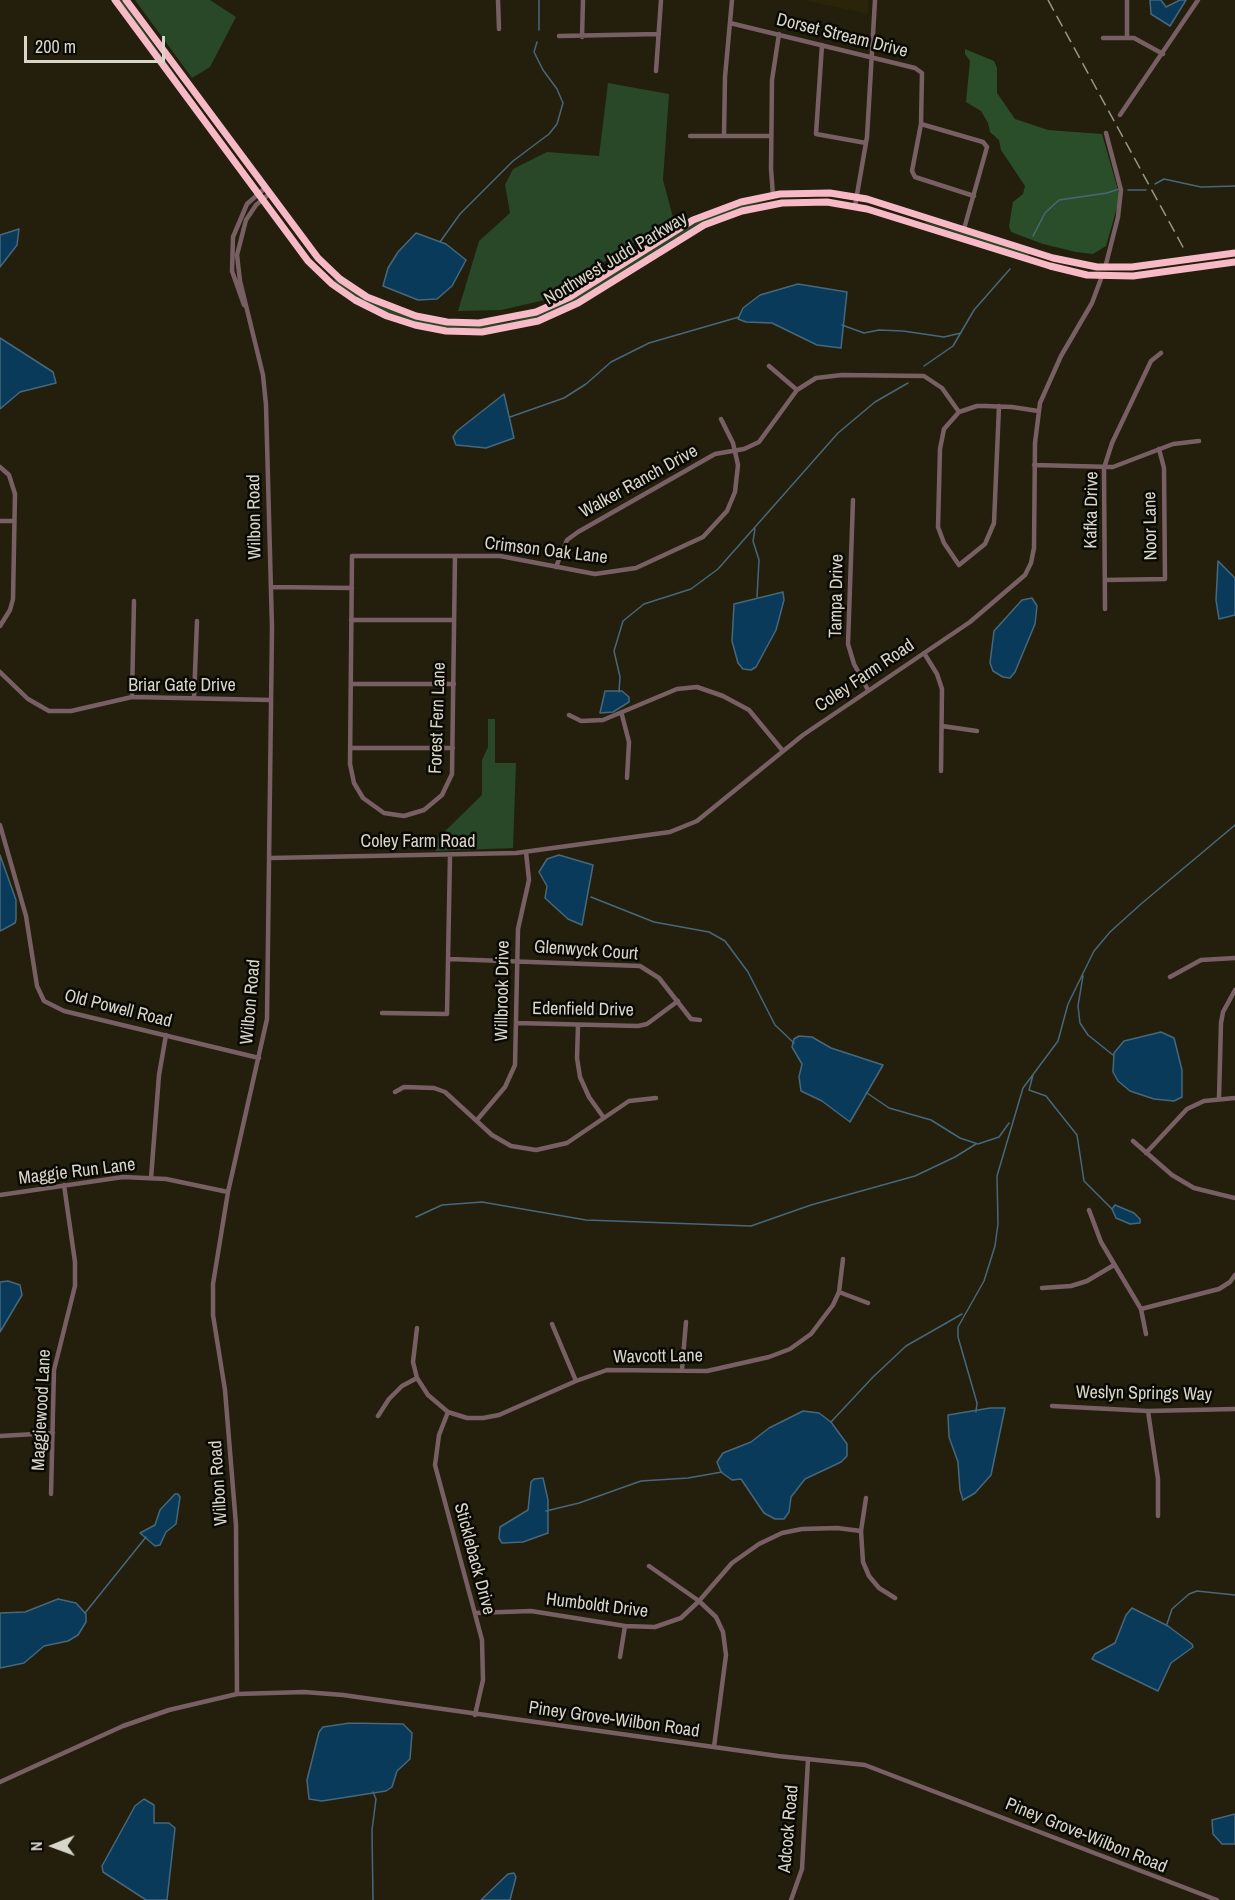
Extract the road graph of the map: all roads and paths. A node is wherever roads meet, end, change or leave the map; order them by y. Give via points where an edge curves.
1 (115, 0) edge
2 (126, 0) edge
3 (498, 0) edge
4 (584, 0) edge
5 (661, 0) edge
6 (732, 0) edge
7 (875, 0) edge
8 (1126, 0) edge
9 (1198, 0) edge
10 (730, 23) junction
11 (499, 29) dead end
12 (659, 34) junction
13 (779, 34) junction
14 (559, 36) dead end
15 (582, 36) junction
16 (1127, 37) junction
17 (1103, 38) dead end
18 (822, 45) junction
19 (1163, 54) junction
20 (872, 58) junction
21 (656, 71) dead end
22 (1120, 115) dead end
23 (921, 124) junction
24 (1106, 133) dead end
25 (690, 136) dead end
26 (724, 136) junction
27 (771, 136) junction
28 (866, 143) junction
29 (266, 192) junction
30 (773, 195) junction
31 (974, 196) junction
32 (259, 197) junction
33 (856, 197) junction
34 (855, 206) junction
35 (964, 229) junction
36 (1235, 253) edge
37 (1235, 262) edge
38 (1105, 268) junction
39 (1102, 276) junction
40 (1161, 353) dead end
41 (769, 366) dead end
42 (797, 390) junction
43 (999, 406) junction
44 (1038, 411) junction
45 (959, 412) junction
46 (721, 418) dead end
47 (1199, 441) dead end
48 (1159, 449) junction
49 (736, 451) junction
50 (1034, 465) junction
51 (0, 467) edge
52 (1104, 468) junction
53 (853, 500) dead end
54 (0, 521) edge
55 (14, 521) junction
56 (352, 556) joint
57 (455, 556) junction
58 (556, 567) junction
59 (1105, 580) junction
60 (270, 586) junction
61 (352, 588) junction
62 (134, 601) dead end
63 (1105, 609) dead end
64 (351, 620) junction
65 (454, 620) junction
66 (197, 621) dead end
67 (0, 626) edge
68 (924, 653) junction
69 (0, 672) edge
70 (351, 684) junction
71 (454, 684) junction
72 (868, 690) junction
73 (132, 697) junction
74 (194, 698) junction
75 (271, 700) junction
76 (569, 714) dead end
77 (622, 715) junction
78 (942, 726) junction
79 (977, 731) dead end
80 (350, 748) junction
81 (453, 748) junction
82 (783, 751) junction
83 (941, 771) dead end
84 (627, 778) dead end
85 (0, 825) edge
86 (526, 852) junction
87 (450, 855) junction
88 (270, 858) junction
89 (1235, 958) edge
90 (449, 959) junction
91 (518, 960) junction
92 (1170, 977) dead end
93 (1235, 990) edge
94 (678, 1001) junction
95 (382, 1013) dead end
96 (700, 1020) dead end
97 (517, 1023) junction
98 (578, 1025) junction
99 (166, 1035) junction
100 (259, 1058) junction
101 (395, 1092) dead end
102 (656, 1098) dead end
103 (1219, 1098) junction
104 (1235, 1098) edge
105 (604, 1118) junction
106 (477, 1120) junction
107 (1133, 1141) dead end
108 (1146, 1153) junction
109 (151, 1178) junction
110 (64, 1185) junction
111 (228, 1192) junction
112 (0, 1195) edge
113 (1235, 1198) edge
114 (1089, 1210) dead end
115 (843, 1259) dead end
116 (1114, 1265) junction
117 (1235, 1275) edge
118 (1042, 1288) dead end
119 (839, 1292) junction
120 (868, 1303) dead end
121 (1141, 1309) junction
122 (686, 1322) dead end
123 (552, 1324) dead end
124 (417, 1328) dead end
125 (1146, 1334) dead end
126 (682, 1369) junction
127 (417, 1378) junction
128 (576, 1381) junction
129 (1052, 1406) dead end
130 (1235, 1409) edge
131 (1148, 1411) junction
132 (448, 1412) junction
133 (378, 1416) dead end
134 (53, 1433) junction
135 (0, 1436) edge
136 (51, 1494) dead end
137 (866, 1498) dead end
138 (1158, 1516) dead end
139 (861, 1532) junction
140 (650, 1566) dead end
141 (895, 1598) dead end
142 (699, 1601) junction
143 (475, 1613) junction
144 (625, 1626) junction
145 (620, 1657) dead end
146 (237, 1694) junction
147 (475, 1715) junction
148 (714, 1747) junction
149 (808, 1759) junction
150 (0, 1782) edge
151 (1191, 1892) junction
152 (791, 1900) edge
153 (1190, 1900) edge
154 (1217, 1900) edge

1 - 32 highway, Northwest Judd Parkway
2 - 29 highway, Northwest Judd Parkway
3 - 11 street
4 - 15 street
5 - 12 street
6 - 10 street
7 - 20 street
8 - 16 street
9 - 19 street
10 - 13 street, Dorset Stream Drive
10 - 26 street
12 - 15 street
12 - 21 street
13 - 18 street, Dorset Stream Drive
13 - 27 street via 772,80
14 - 15 street
16 - 17 street
16 - 19 street
18 - 20 street, Dorset Stream Drive
18 - 28 street via 816,134
19 - 22 street
20 - 23 street, Dorset Stream Drive via 922,73
20 - 28 street
23 - 31 street, Dorset Stream Drive via 912,171 915,177
23 - 31 street via 983,142 987,147
24 - 38 street, Coley Farm Road via 1121,190
25 - 26 street
26 - 27 street
27 - 30 street
28 - 33 street
29 - 30 highway, Northwest Judd Parkway via 318,258 359,292 408,314 468,323 510,319 550,306 693,220
29 - 32 street, Wilbon Road
30 - 33 highway, Northwest Judd Parkway via 819,193
31 - 35 street
32 - 34 highway, Northwest Judd Parkway via 308,261 346,294 377,312 407,322 467,332 518,326 560,312 686,234 731,214 783,203
32 - 60 street, Wilbon Road via 243,210 232,246 233,277 245,307 265,386
33 - 34 street
33 - 35 highway, Northwest Judd Parkway
34 - 39 highway, Northwest Judd Parkway via 1059,269
35 - 38 highway, Northwest Judd Parkway via 1062,260
36 - 38 highway, Northwest Judd Parkway
37 - 39 highway, Northwest Judd Parkway via 1142,275
38 - 39 street, Coley Farm Road
39 - 44 street, Coley Farm Road via 1048,382
40 - 52 street, Kafka Drive via 1152,361 1112,442
41 - 42 street
42 - 45 street, Walker Ranch Drive via 825,376 919,375 937,383
42 - 49 street, Walker Ranch Drive via 763,439
43 - 44 street
43 - 45 street via 977,406
43 - 45 street via 994,523 985,544 959,565 944,543 938,520 940,441
44 - 50 street, Coley Farm Road
46 - 49 street, Crimson Oak Lane
47 - 48 street
48 - 52 street via 1129,463
48 - 59 street, Noor Lane via 1164,468 1165,579
49 - 58 street, Walker Ranch Drive via 715,454 578,532 567,540
49 - 58 street, Crimson Oak Lane via 738,477 733,500 720,521 703,537 621,573 588,574
50 - 52 street
50 - 68 street, Coley Farm Road via 1034,548 1028,571 989,607
51 - 55 street via 13,485
52 - 59 street, Kafka Drive
53 - 72 street, Tampa Drive via 849,644 854,664
54 - 55 street
55 - 67 street via 13,599
56 - 57 street, Crimson Oak Lane
56 - 61 street, Forest Fern Lane
57 - 58 street, Crimson Oak Lane via 516,558
57 - 65 street, Forest Fern Lane
59 - 63 street, Kafka Drive
60 - 61 street
60 - 75 street, Wilbon Road
61 - 64 street, Forest Fern Lane
62 - 73 street
64 - 65 street
64 - 70 street, Forest Fern Lane
65 - 71 street, Forest Fern Lane
66 - 74 street
68 - 72 street, Coley Farm Road
68 - 78 street via 941,684
69 - 73 street, Briar Gate Drive via 27,699 49,711 70,711
70 - 71 street
70 - 80 street, Forest Fern Lane
71 - 81 street, Forest Fern Lane
72 - 82 street, Coley Farm Road
73 - 74 street, Briar Gate Drive
74 - 75 street, Briar Gate Drive
75 - 88 street, Wilbon Road
76 - 77 street via 587,722
77 - 82 street via 678,689 700,688 749,710
77 - 84 street via 629,742
78 - 79 street
78 - 83 street
80 - 81 street
80 - 81 street, Forest Fern Lane via 351,774 363,798 384,813 404,816 424,810 442,795 452,774
82 - 86 street, Coley Farm Road via 684,828
85 - 99 street, Old Powell Road via 24,908 37,986 44,1001 64,1011
86 - 87 street, Coley Farm Road
86 - 91 street, Willbrook Drive via 529,880 520,922
87 - 88 street, Coley Farm Road
87 - 90 street
88 - 100 street, Wilbon Road via 267,1018
89 - 92 street via 1201,960
90 - 91 street, Glenwyck Court
90 - 95 street via 447,1014
91 - 94 street, Glenwyck Court via 640,966 659,978
91 - 97 street, Willbrook Drive
93 - 103 street via 1221,1023
94 - 96 street, Glenwyck Court via 691,1018
94 - 98 street, Edenfield Drive via 638,1026
97 - 98 street, Edenfield Drive
97 - 106 street, Willbrook Drive via 515,1065 505,1087
98 - 105 street via 580,1077
99 - 100 street, Old Powell Road
99 - 109 street
100 - 111 street, Wilbon Road
101 - 106 street via 404,1087 434,1088 445,1092
102 - 105 street via 629,1101
103 - 104 street
103 - 108 street via 1187,1109
105 - 106 street via 567,1143 536,1150 511,1146
107 - 108 street
108 - 113 street via 1194,1188
109 - 110 street, Maggie Run Lane via 123,1177
109 - 111 street, Maggie Run Lane
110 - 112 street, Maggie Run Lane
110 - 134 street, Maggiewood Lane via 75,1279 55,1360
111 - 146 street, Wilbon Road via 213,1295 236,1516
114 - 116 street
115 - 119 street, Wavcott Lane
116 - 118 street via 1087,1281
116 - 121 street
117 - 121 street via 1219,1289
119 - 120 street
119 - 126 street, Wavcott Lane via 825,1318 790,1349 733,1367
121 - 125 street
122 - 126 street
123 - 128 street
124 - 127 street via 413,1347
126 - 128 street, Wavcott Lane via 618,1369
127 - 132 street
127 - 133 street via 395,1392
128 - 132 street, Wavcott Lane via 499,1415 467,1418
129 - 131 street, Weslyn Springs Way
130 - 131 street, Weslyn Springs Way
131 - 138 street via 1158,1479
132 - 143 street, Stickleback Drive via 437,1443 435,1465
134 - 135 street
134 - 136 street, Maggiewood Lane
137 - 139 street
139 - 141 street via 860,1549 869,1576
139 - 142 street, Humboldt Drive via 837,1528 782,1533 732,1563
140 - 142 street
142 - 144 street, Humboldt Drive via 681,1618 666,1624
142 - 148 street via 716,1617 726,1654
143 - 144 street, Humboldt Drive via 523,1610
143 - 147 street, Stickleback Drive via 484,1652
144 - 145 street
146 - 147 street, Piney Grove-Wilbon Road via 333,1694
146 - 150 street, Piney Grove-Wilbon Road via 145,1718
147 - 148 street, Piney Grove-Wilbon Road
148 - 149 street, Piney Grove-Wilbon Road
149 - 151 street, Piney Grove-Wilbon Road via 865,1765
149 - 152 street, Adcock Road via 802,1869
151 - 153 street
151 - 154 street, Piney Grove-Wilbon Road

